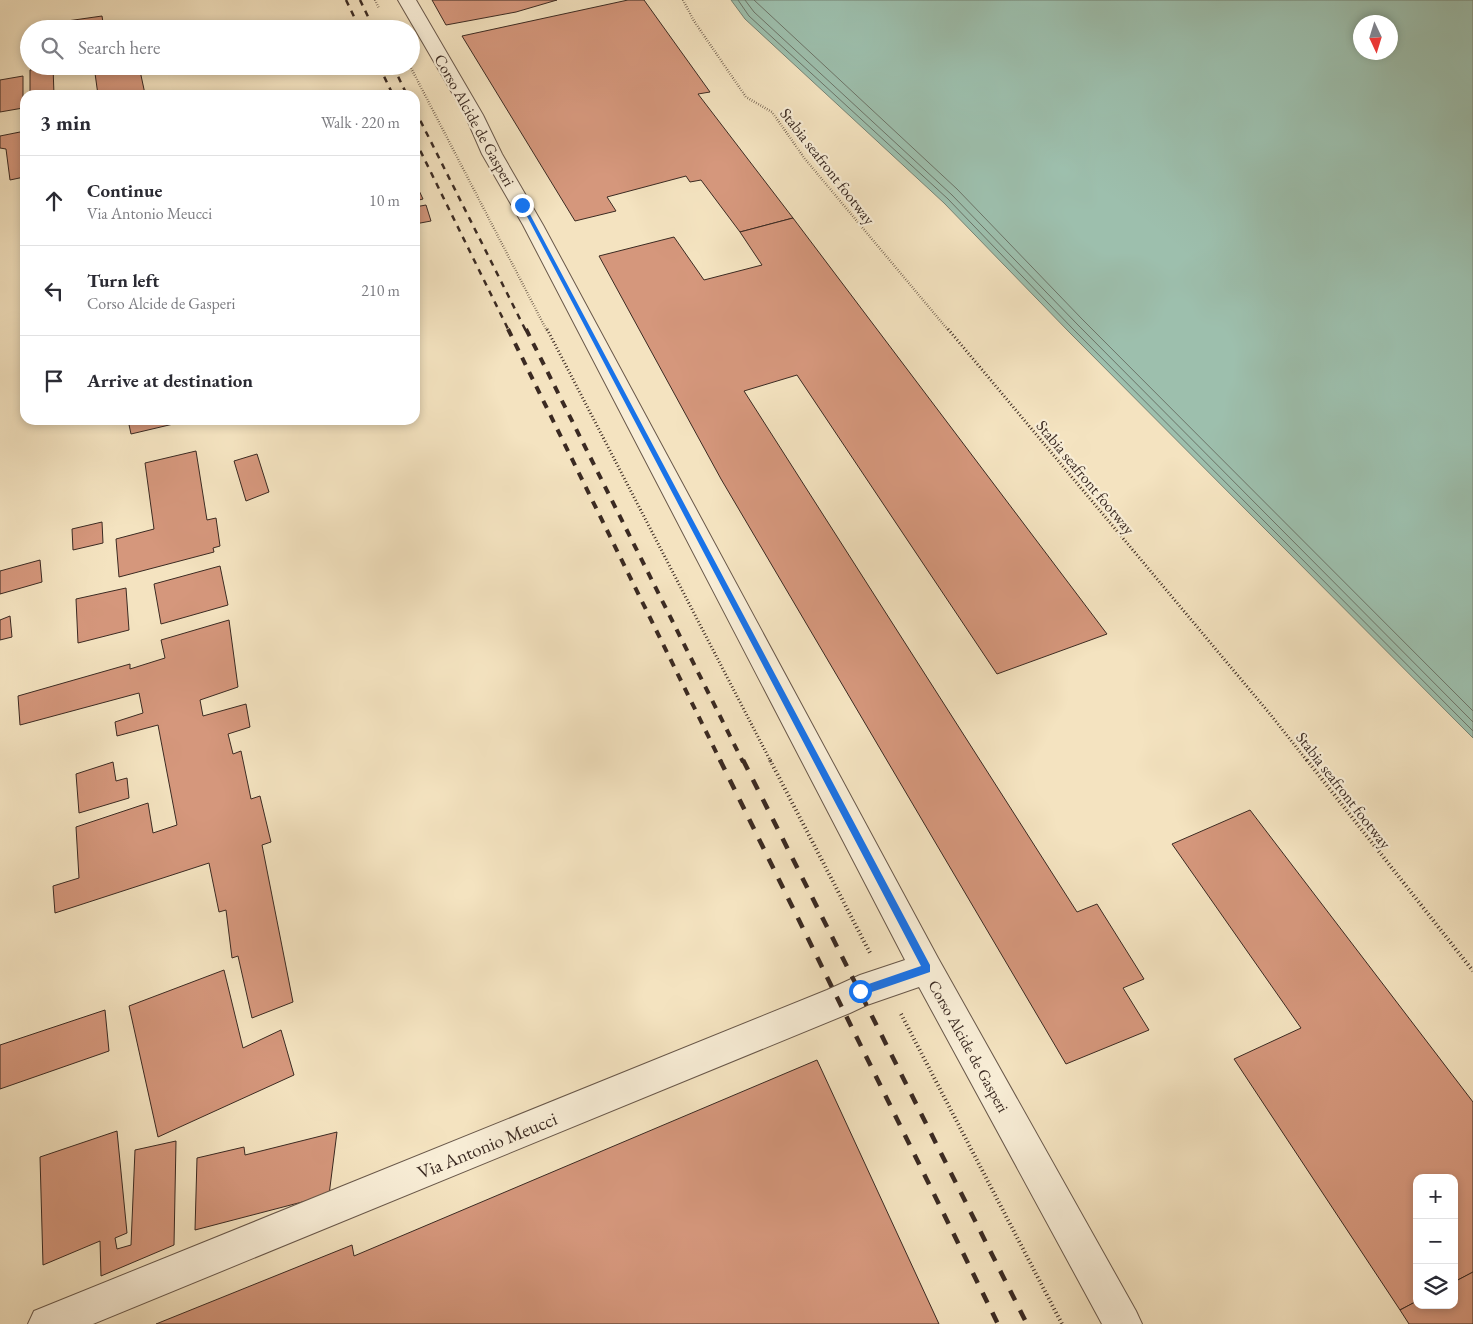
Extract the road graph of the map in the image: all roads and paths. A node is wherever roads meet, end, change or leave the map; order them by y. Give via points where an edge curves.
1 (407, 0) edge
2 (683, 0) edge
3 (419, 20) edge
4 (420, 22) edge
5 (415, 75) edge
6 (873, 960) dead end
7 (927, 969) junction
8 (1473, 972) edge
9 (898, 1007) dead end
10 (47, 1324) edge
11 (1062, 1324) edge
12 (1123, 1324) edge

1 - 3 street, Corso Alcide de Gasperi
2 - 8 path, Stabia seafront footway via 746,96 772,112 812,167 1270,714
4 - 7 street, Corso Alcide de Gasperi via 533,225
5 - 6 path
7 - 10 street, Via Antonio Meucci via 860,991
7 - 12 street, Corso Alcide de Gasperi
9 - 11 path

